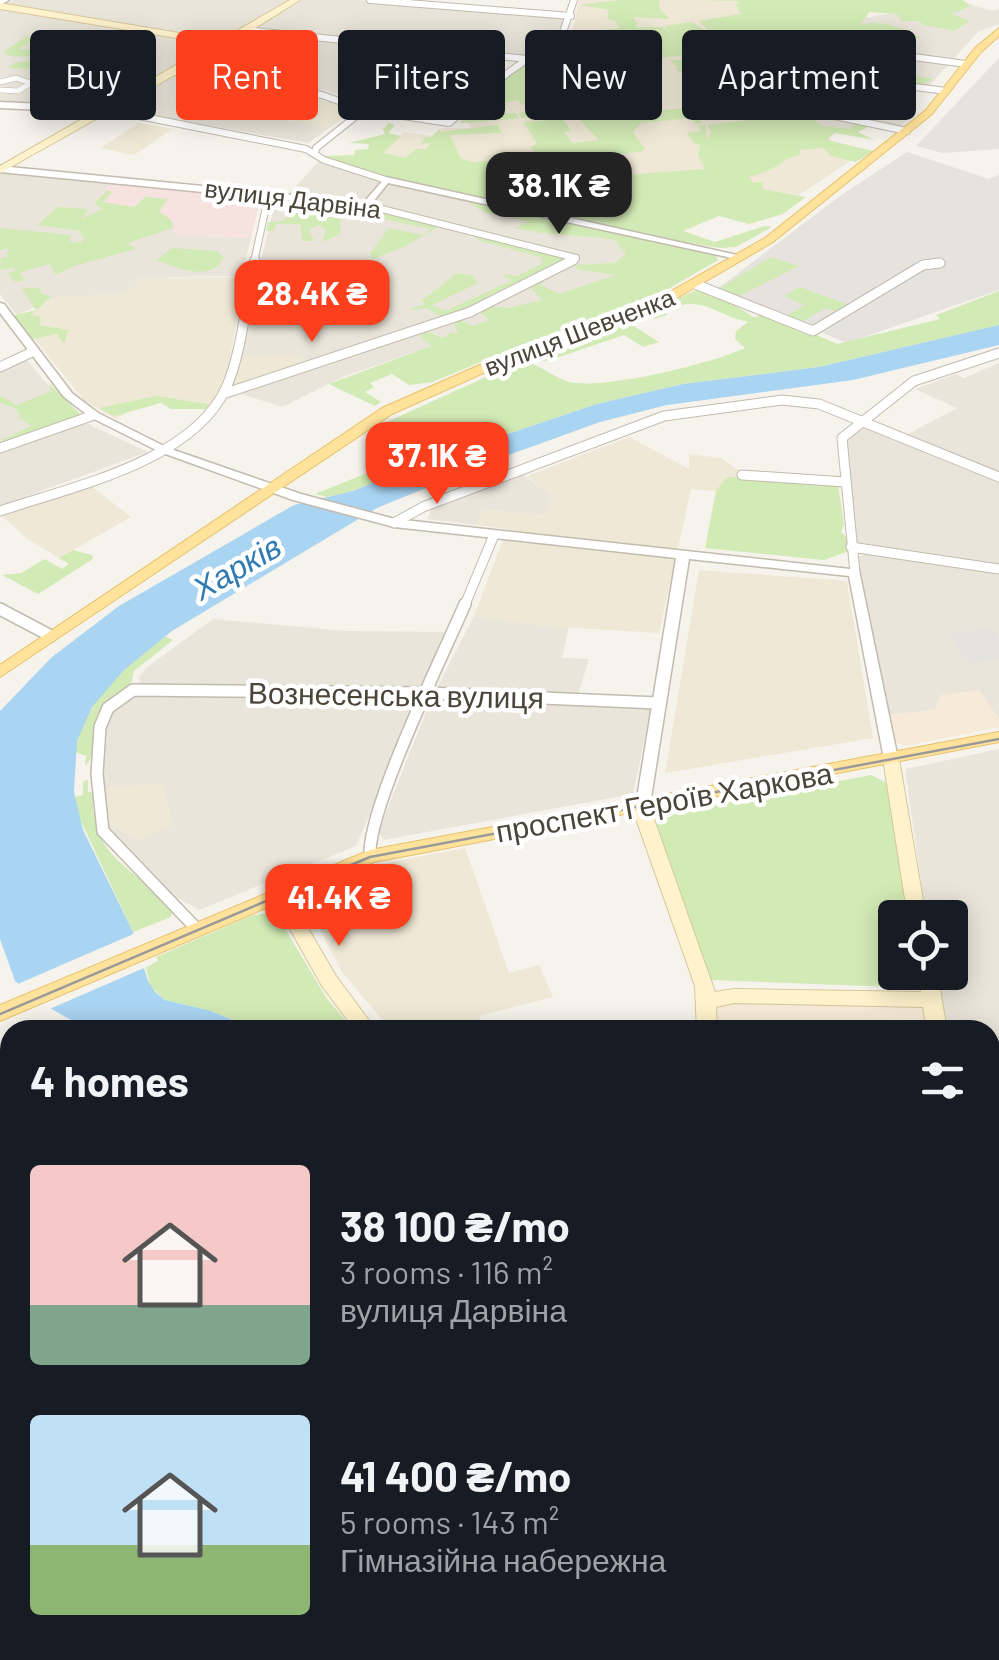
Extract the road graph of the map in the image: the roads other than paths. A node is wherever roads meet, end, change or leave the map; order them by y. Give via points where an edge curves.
1 (296, 0) edge
2 (370, 0) edge
3 (574, 0) edge
4 (2, 3) edge
5 (571, 16) junction
6 (245, 30) edge
7 (564, 30) edge
8 (999, 31) edge
9 (176, 33) edge
10 (318, 37) edge
11 (916, 57) edge
12 (525, 59) edge
13 (525, 61) edge
14 (966, 64) junction
15 (176, 72) edge
16 (505, 78) edge
17 (0, 82) edge
18 (156, 83) edge
19 (916, 87) edge
20 (0, 90) edge
21 (15, 91) junction
22 (946, 91) junction
23 (3, 104) edge
24 (30, 106) edge
25 (156, 119) edge
26 (91, 120) edge
27 (352, 120) edge
28 (852, 120) edge
29 (906, 132) junction
30 (316, 150) junction
31 (1, 169) edge
32 (386, 180) junction
33 (269, 193) junction
34 (366, 205) junction
35 (741, 257) junction
36 (940, 262) dead end
37 (695, 284) junction
38 (0, 306) edge
39 (32, 352) junction
40 (999, 354) edge
41 (0, 367) edge
42 (226, 393) junction
43 (94, 416) junction
44 (863, 421) junction
45 (0, 448) edge
46 (164, 450) junction
47 (742, 474) dead end
48 (999, 478) edge
49 (845, 482) junction
50 (275, 490) junction
51 (0, 511) edge
52 (394, 523) junction
53 (494, 534) junction
54 (850, 546) junction
55 (683, 555) junction
56 (999, 569) edge
57 (855, 572) junction
58 (0, 608) edge
59 (51, 636) junction
60 (0, 672) edge
61 (428, 692) junction
62 (658, 703) junction
63 (999, 737) edge
64 (891, 760) junction
65 (643, 804) junction
66 (370, 856) junction
67 (278, 892) junction
68 (914, 900) edge
69 (195, 927) junction
70 (930, 990) edge
71 (932, 1000) junction
72 (706, 1001) junction
73 (7, 1010) edge
74 (358, 1020) edge
75 (707, 1020) edge
76 (935, 1020) edge

1 - 6 main road
2 - 5 street
3 - 5 street
4 - 9 main road
5 - 7 street
8 - 14 main road, вулиця Шевченка
10 - 12 street
11 - 14 street
13 - 16 street
14 - 22 main road, вулиця Шевченка
15 - 18 main road
17 - 21 street via 31,84
19 - 22 street
20 - 21 street
21 - 23 street
22 - 29 main road, вулиця Шевченка
23 - 24 street
25 - 30 street
26 - 31 main road
27 - 30 street
28 - 29 street
29 - 35 main road, вулиця Шевченка
30 - 32 street
31 - 33 street, вулиця Дарвіна
32 - 34 street
32 - 35 street
33 - 34 street, вулиця Дарвіна
33 - 42 street
34 - 42 street, вулиця Дарвіна via 576,258 470,312
35 - 37 main road, вулиця Шевченка
36 - 37 street via 923,265 813,331
37 - 50 main road, вулиця Шевченка via 387,412
38 - 39 street
39 - 41 street
39 - 43 street
40 - 44 street via 914,382
42 - 46 street via 208,420
43 - 45 street
43 - 46 street
44 - 48 street
44 - 49 street via 842,438
44 - 52 street via 798,400 664,416
46 - 50 street
46 - 51 street
47 - 49 street
49 - 54 street
50 - 52 street
50 - 59 main road, вулиця Шевченка
52 - 53 street
53 - 55 street
53 - 61 street
54 - 56 street
54 - 57 street
55 - 57 street
55 - 62 street
57 - 64 street
58 - 59 street
59 - 60 main road, вулиця Шевченка
61 - 62 street, Вознесенська вулиця
61 - 66 street via 368,841
61 - 69 street, Вознесенська вулиця via 133,690 103,716 97,811 103,830
62 - 65 street
63 - 64 main road, проспект Героїв Харкова
64 - 65 main road, проспект Героїв Харкова
64 - 68 main road
65 - 66 main road, проспект Героїв Харкова
65 - 72 main road
66 - 67 main road, проспект Героїв Харкова
67 - 69 main road, проспект Героїв Харкова
67 - 74 main road
69 - 73 main road, проспект Героїв Харкова
70 - 71 main road
71 - 72 main road
71 - 76 main road
72 - 75 main road

